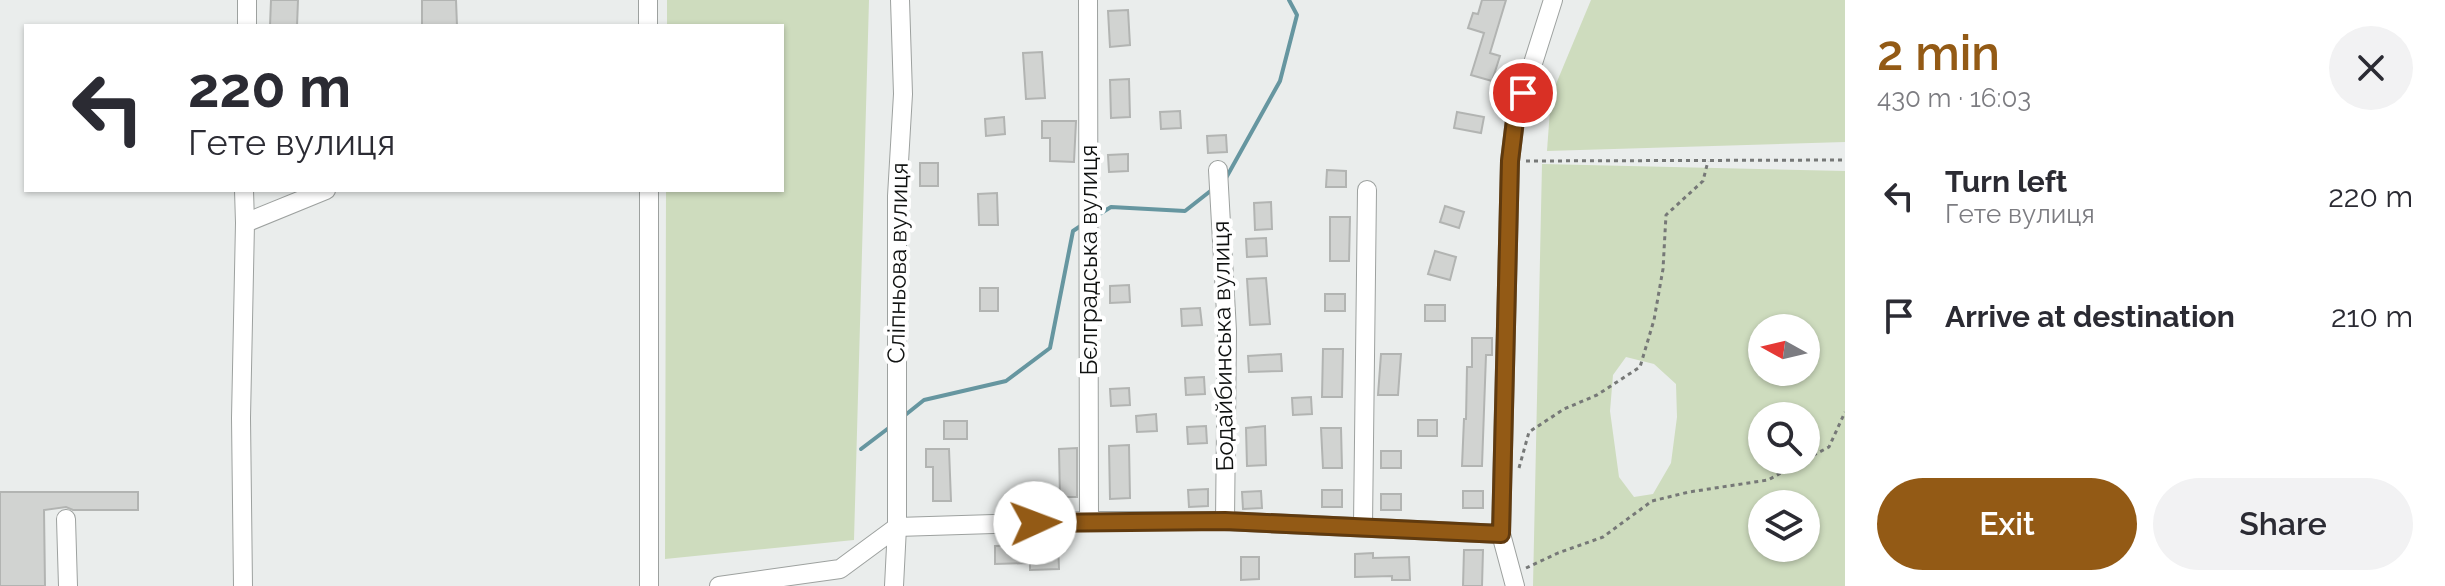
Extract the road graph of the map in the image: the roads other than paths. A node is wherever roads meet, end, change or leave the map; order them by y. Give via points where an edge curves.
1 (247, 0) edge
2 (648, 0) edge
3 (900, 0) edge
4 (1088, 0) edge
5 (1553, 0) edge
6 (247, 24) edge
7 (648, 24) edge
8 (1218, 170) dead end
9 (1367, 190) dead end
10 (244, 192) edge
11 (321, 192) edge
12 (649, 192) edge
13 (245, 223) junction
14 (66, 519) dead end
15 (1089, 521) junction
16 (1225, 521) junction
17 (1363, 525) junction
18 (897, 527) junction
19 (1501, 534) junction
20 (1519, 581) edge
21 (68, 586) edge
22 (243, 586) edge
23 (649, 586) edge
24 (719, 586) edge
25 (894, 586) edge

1 - 6 street
2 - 7 street
3 - 18 street, Сліпньова вулиця
4 - 15 street, Бєлградська вулиця
5 - 19 street via 1515,120 1510,161
8 - 16 street, Бодайбинська вулиця via 1227,331
9 - 17 street
10 - 13 street
11 - 13 street
12 - 23 street
13 - 22 street
14 - 21 street
15 - 16 street
15 - 18 street
16 - 17 street
17 - 19 street
18 - 24 street via 840,569
18 - 25 street, Сліпньова вулиця
19 - 20 street

